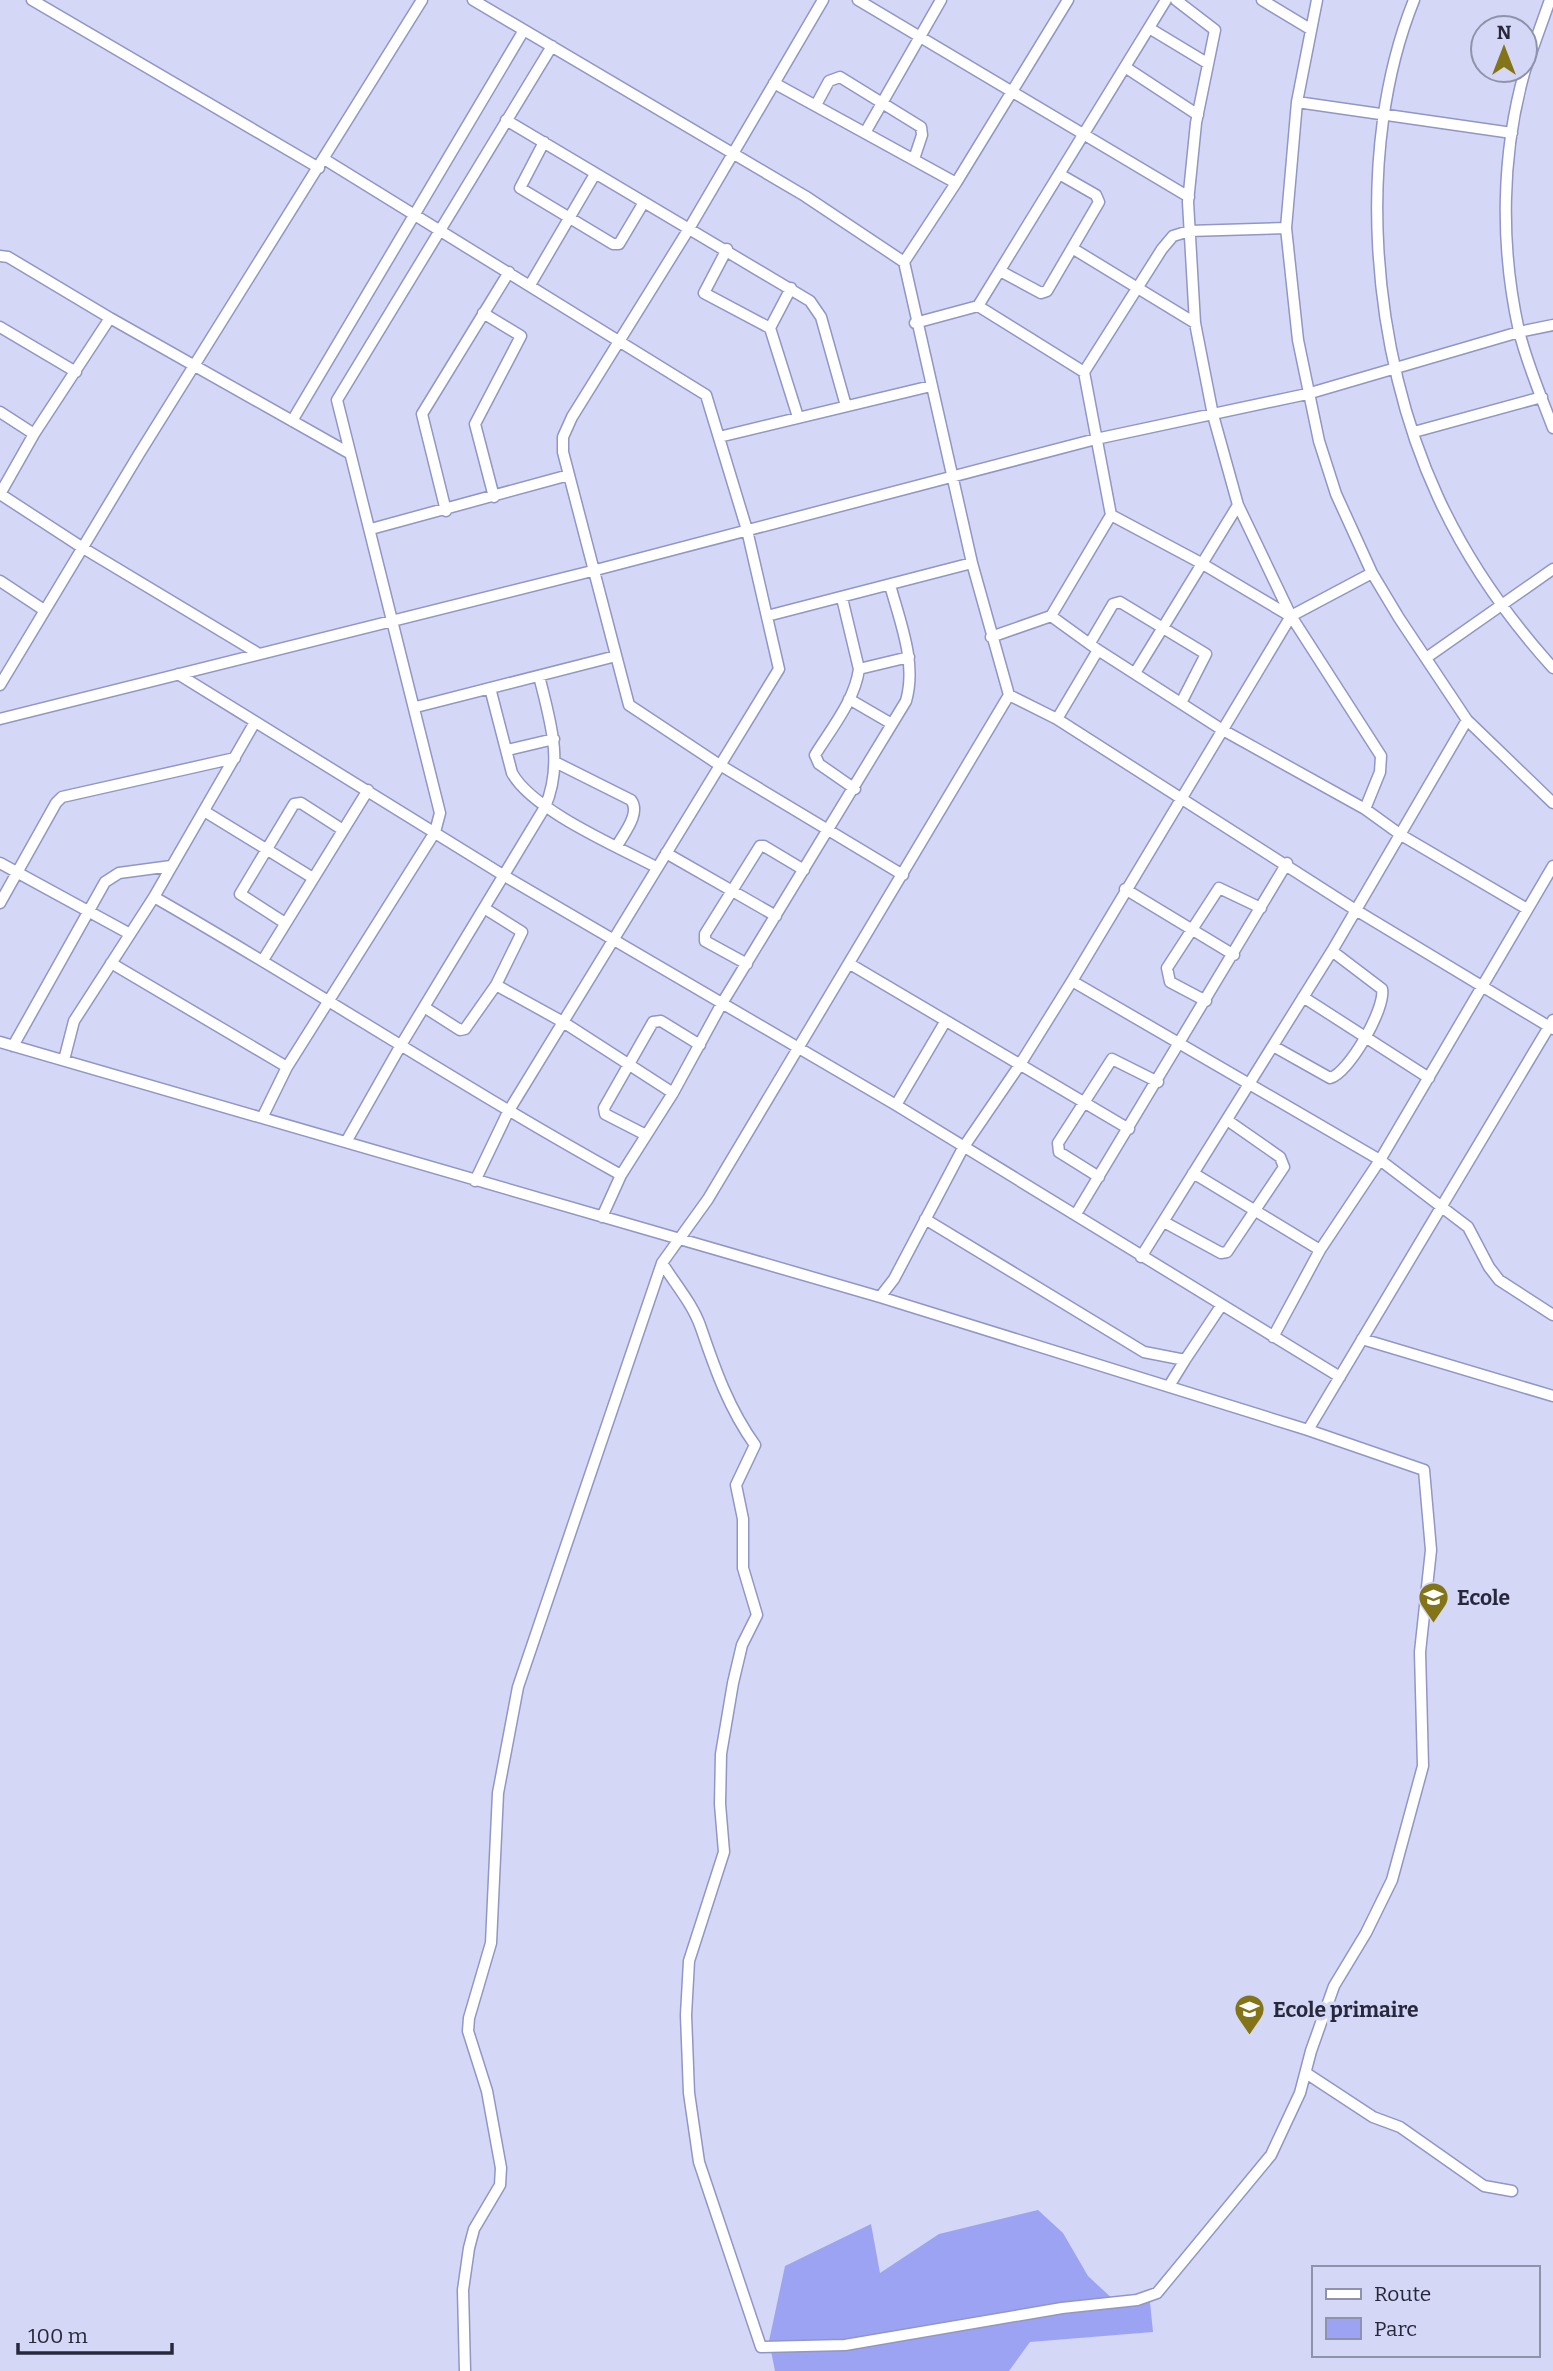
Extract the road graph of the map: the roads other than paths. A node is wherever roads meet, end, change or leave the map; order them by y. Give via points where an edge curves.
1 (32, 0) edge
2 (422, 0) edge
3 (473, 0) edge
4 (822, 0) edge
5 (858, 0) edge
6 (941, 0) edge
7 (1068, 0) edge
8 (1166, 0) edge
9 (1176, 0) edge
10 (1262, 0) edge
11 (1317, 0) edge
12 (1414, 0) edge
13 (1550, 0) edge
14 (1149, 28) junction
15 (1310, 29) junction
16 (524, 30) junction
17 (1539, 31) edge
18 (919, 37) junction
19 (552, 47) junction
20 (1207, 63) junction
21 (1125, 67) junction
22 (774, 83) junction
23 (1522, 84) edge
24 (1012, 94) junction
25 (884, 101) junction
26 (1297, 102) junction
27 (816, 105) junction
28 (1198, 114) junction
29 (1384, 115) junction
30 (506, 120) junction
31 (866, 131) junction
32 (1512, 133) junction
33 (1084, 135) junction
34 (544, 142) junction
35 (731, 153) junction
36 (914, 159) junction
37 (321, 164) junction
38 (596, 174) junction
39 (1061, 174) junction
40 (956, 183) junction
41 (1189, 197) junction
42 (644, 202) junction
43 (414, 214) junction
44 (570, 219) junction
45 (690, 227) junction
46 (1286, 229) junction
47 (442, 231) junction
48 (1189, 231) junction
49 (1072, 248) junction
50 (727, 249) junction
51 (0, 256) edge
52 (904, 262) junction
53 (509, 272) junction
54 (1002, 272) junction
55 (530, 285) junction
56 (1139, 287) junction
57 (791, 288) junction
58 (978, 306) junction
59 (483, 313) junction
60 (110, 318) junction
61 (915, 323) junction
62 (1195, 323) junction
63 (1553, 325) edge
64 (0, 327) edge
65 (771, 328) junction
66 (1519, 332) junction
67 (617, 341) junction
68 (195, 366) junction
69 (1397, 368) junction
70 (76, 372) junction
71 (1084, 372) junction
72 (932, 386) junction
73 (1307, 394) junction
74 (1542, 397) junction
75 (846, 406) junction
76 (0, 412) edge
77 (1213, 415) junction
78 (798, 417) junction
79 (292, 421) junction
80 (1553, 428) edge
81 (1414, 432) junction
82 (34, 434) junction
83 (719, 437) junction
84 (1096, 439) junction
85 (349, 453) junction
86 (569, 475) junction
87 (951, 476) junction
88 (0, 494) edge
89 (494, 497) junction
90 (1238, 505) junction
91 (446, 511) junction
92 (1111, 515) junction
93 (371, 529) junction
94 (747, 530) junction
95 (83, 548) junction
96 (972, 563) junction
97 (1201, 563) junction
98 (1553, 569) edge
99 (592, 571) junction
100 (1372, 573) junction
101 (0, 581) edge
102 (890, 585) junction
103 (842, 598) junction
104 (1504, 604) junction
105 (44, 610) junction
106 (767, 616) junction
107 (1051, 616) junction
108 (1291, 616) junction
109 (393, 621) junction
110 (1163, 628) junction
111 (991, 637) junction
112 (1094, 647) junction
113 (256, 653) junction
114 (616, 656) junction
115 (909, 657) junction
116 (1426, 659) junction
117 (0, 662) edge
118 (10, 668) junction
119 (1553, 668) edge
120 (859, 669) junction
121 (1135, 673) junction
122 (177, 674) junction
123 (539, 676) junction
124 (0, 685) edge
125 (491, 688) junction
126 (1009, 695) junction
127 (849, 699) junction
128 (1182, 701) junction
129 (416, 707) junction
130 (0, 719) edge
131 (1056, 719) junction
132 (1467, 720) junction
133 (255, 722) junction
134 (892, 724) junction
135 (1221, 729) junction
136 (555, 739) junction
137 (508, 750) junction
138 (235, 758) junction
139 (555, 762) junction
140 (720, 764) junction
141 (855, 789) junction
142 (368, 790) junction
143 (1180, 798) junction
144 (1553, 803) edge
145 (545, 807) junction
146 (1365, 809) junction
147 (204, 811) junction
148 (830, 828) junction
149 (343, 830) junction
150 (435, 832) junction
151 (1401, 835) junction
152 (617, 846) junction
153 (267, 849) junction
154 (666, 852) junction
155 (0, 863) edge
156 (1287, 863) junction
157 (172, 866) junction
158 (1553, 866) edge
159 (656, 867) junction
160 (804, 870) junction
161 (18, 873) junction
162 (503, 876) junction
163 (903, 876) junction
164 (313, 877) junction
165 (1125, 889) junction
166 (732, 892) junction
167 (154, 897) junction
168 (0, 903) edge
169 (484, 908) junction
170 (1261, 908) junction
171 (1354, 909) junction
172 (1527, 909) junction
173 (89, 911) junction
174 (776, 916) junction
175 (285, 923) junction
176 (1191, 929) junction
177 (130, 934) junction
178 (614, 941) junction
179 (1332, 951) junction
180 (1234, 955) junction
181 (263, 960) junction
182 (111, 963) junction
183 (747, 964) junction
184 (850, 964) junction
185 (1072, 981) junction
186 (496, 985) junction
187 (1483, 986) junction
188 (1303, 997) junction
189 (330, 1001) junction
190 (1206, 1001) junction
191 (720, 1005) junction
192 (424, 1007) junction
193 (563, 1022) junction
194 (945, 1022) junction
195 (1552, 1026) edge
196 (1366, 1035) junction
197 (0, 1042) edge
198 (401, 1045) junction
199 (700, 1045) junction
200 (1181, 1045) junction
201 (13, 1046) junction
202 (1273, 1046) junction
203 (799, 1049) junction
204 (64, 1060) junction
205 (628, 1064) junction
206 (1019, 1066) junction
207 (286, 1068) junction
208 (1429, 1078) junction
209 (1158, 1082) junction
210 (1248, 1085) junction
211 (673, 1093) junction
212 (1085, 1104) junction
213 (895, 1105) junction
214 (508, 1112) junction
215 (263, 1116) junction
216 (1227, 1120) junction
217 (1129, 1129) junction
218 (646, 1135) junction
219 (346, 1142) junction
220 (962, 1148) junction
221 (1380, 1160) junction
222 (1193, 1173) junction
223 (621, 1175) junction
224 (1100, 1177) junction
225 (475, 1181) junction
226 (1441, 1207) junction
227 (1255, 1211) junction
228 (1076, 1214) junction
229 (603, 1217) junction
230 (925, 1219) junction
231 (1164, 1222) junction
232 (680, 1239) junction
233 (1320, 1250) junction
234 (1141, 1257) junction
235 (662, 1263) junction
236 (880, 1297) junction
237 (1221, 1306) junction
238 (1553, 1314) edge
239 (1273, 1337) junction
240 (1362, 1339) junction
241 (1185, 1360) junction
242 (1340, 1377) junction
243 (1169, 1386) junction
244 (1553, 1395) edge
245 (1308, 1430) junction
246 (1306, 2073) junction
247 (1512, 2191) dead end
248 (465, 2371) edge

1 - 37 street
2 - 37 street
3 - 16 street
4 - 22 street
5 - 18 street
6 - 18 street
7 - 24 street
8 - 14 street
9 - 20 street via 1214,28
10 - 15 street
11 - 15 street
12 - 29 street via 1394,56
13 - 17 street
14 - 20 street
14 - 21 street
15 - 26 street
16 - 19 street
16 - 43 street
18 - 24 street
18 - 25 street
19 - 30 street
19 - 35 street
20 - 28 street
21 - 28 street
21 - 33 street
22 - 27 street
22 - 35 street
23 - 32 street
24 - 33 street
24 - 40 street
25 - 27 street via 836,77 829,80
25 - 31 street
25 - 36 street via 921,127
26 - 29 street
26 - 46 street
27 - 31 street
28 - 41 street
29 - 32 street
29 - 69 street via 1378,155 1377,251
30 - 34 street
30 - 47 street
31 - 36 street
32 - 66 street via 1506,181 1507,254
33 - 39 street
33 - 41 street
34 - 38 street
34 - 44 street via 520,188
35 - 45 street
35 - 52 street
36 - 40 street
37 - 43 street
37 - 68 street
38 - 42 street
38 - 44 street
39 - 49 street via 1099,199
39 - 54 street
40 - 52 street
41 - 48 street
42 - 44 street via 619,244
42 - 45 street
43 - 47 street
43 - 79 street
44 - 55 street
45 - 50 street
45 - 67 street
46 - 48 street
46 - 73 street
47 - 53 street
47 - 85 street via 337,400
48 - 56 street via 1169,239
48 - 62 street
49 - 54 street via 1045,293
49 - 56 street
50 - 57 street
50 - 65 street via 705,295
51 - 60 street
52 - 61 street
53 - 55 street
53 - 59 street
54 - 58 street
55 - 67 street
56 - 62 street
56 - 71 street
57 - 65 street
57 - 75 street via 821,317
58 - 61 street
58 - 71 street
59 - 89 street via 521,336 475,424
59 - 91 street via 422,414
60 - 68 street
60 - 70 street
61 - 72 street
62 - 77 street
63 - 66 street
64 - 70 street
65 - 78 street
66 - 69 street
66 - 74 street
67 - 83 street via 706,395
67 - 86 street via 567,426 563,452
68 - 79 street
68 - 95 street
69 - 73 street
69 - 81 street
70 - 82 street
71 - 84 street
72 - 75 street
72 - 87 street
73 - 77 street
73 - 100 street via 1336,494
74 - 80 street
74 - 81 street
75 - 78 street
76 - 82 street
77 - 84 street
77 - 90 street
78 - 83 street
79 - 85 street
81 - 104 street via 1437,496 1473,562
82 - 88 street
83 - 94 street
84 - 87 street
84 - 92 street
85 - 93 street
86 - 89 street
86 - 99 street
87 - 94 street
87 - 96 street
88 - 95 street
89 - 91 street
90 - 97 street
90 - 108 street
91 - 93 street
92 - 97 street
92 - 107 street
93 - 109 street
94 - 99 street
94 - 106 street
95 - 105 street
95 - 113 street
96 - 102 street
96 - 111 street
97 - 108 street
97 - 110 street
98 - 104 street
99 - 109 street
99 - 114 street
100 - 108 street
100 - 116 street
101 - 105 street
102 - 103 street
102 - 115 street
103 - 106 street
103 - 120 street
104 - 116 street
104 - 119 street
105 - 118 street
106 - 140 street via 779,669
107 - 111 street
107 - 112 street
108 - 135 street
108 - 146 street via 1381,756 1380,772
109 - 113 street
109 - 129 street
110 - 112 street via 1116,602
110 - 121 street
110 - 128 street via 1207,657
111 - 126 street
112 - 121 street
112 - 131 street
113 - 122 street
114 - 123 street
114 - 140 street via 629,705
115 - 120 street
115 - 134 street via 910,688
116 - 132 street
117 - 118 street
118 - 124 street
120 - 127 street
121 - 128 street
122 - 130 street
122 - 133 street
123 - 125 street
123 - 136 street
125 - 129 street
125 - 137 street
126 - 131 street
126 - 163 street
127 - 134 street
127 - 141 street via 816,755 819,764
128 - 135 street
129 - 150 street via 440,803
131 - 143 street
132 - 144 street
132 - 151 street
133 - 138 street
133 - 142 street
134 - 141 street
135 - 143 street
135 - 146 street
136 - 137 street
136 - 139 street
137 - 145 street via 518,784
138 - 147 street
138 - 161 street via 62,797
139 - 145 street via 555,784
139 - 152 street via 635,805
140 - 148 street
140 - 154 street
141 - 148 street
142 - 149 street
142 - 150 street
143 - 156 street
143 - 165 street
145 - 152 street
145 - 162 street
146 - 151 street
147 - 153 street
147 - 157 street
148 - 160 street
148 - 163 street
149 - 153 street via 297,802
149 - 164 street
150 - 162 street
150 - 189 street
151 - 171 street
151 - 172 street
152 - 159 street
153 - 164 street
153 - 175 street via 240,894
154 - 159 street
154 - 166 street
155 - 161 street
156 - 170 street
156 - 171 street
157 - 167 street
157 - 173 street via 112,876
158 - 172 street
159 - 178 street
160 - 166 street via 761,846
160 - 174 street
161 - 168 street
161 - 173 street
162 - 169 street
162 - 178 street
163 - 184 street
164 - 175 street
165 - 176 street
165 - 185 street
166 - 174 street
166 - 183 street via 704,937
167 - 177 street
167 - 181 street
169 - 186 street via 523,936
169 - 192 street
170 - 176 street via 1219,888
170 - 180 street
171 - 179 street
171 - 187 street
172 - 187 street
173 - 177 street
173 - 201 street
174 - 183 street
175 - 181 street
176 - 180 street
176 - 190 street via 1166,975 1170,982
177 - 182 street
178 - 191 street
178 - 193 street
179 - 188 street
179 - 196 street via 1382,989 1384,998
180 - 190 street
181 - 189 street
182 - 204 street via 68,1032
182 - 207 street
183 - 191 street
184 - 194 street
184 - 203 street
185 - 200 street
185 - 206 street
186 - 192 street via 460,1030
186 - 193 street
187 - 195 street
187 - 208 street
188 - 196 street
188 - 202 street
189 - 198 street
189 - 207 street
190 - 200 street
191 - 199 street
191 - 203 street
192 - 198 street
193 - 205 street
193 - 214 street
194 - 206 street
194 - 213 street
195 - 226 street
196 - 202 street via 1342,1072 1330,1078
196 - 208 street
197 - 201 street
198 - 214 street
198 - 219 street
199 - 205 street via 661,1021 653,1022
199 - 211 street
200 - 209 street
200 - 210 street
201 - 204 street
202 - 210 street
203 - 213 street
203 - 232 street
204 - 215 street
205 - 211 street
205 - 218 street via 605,1114
206 - 212 street
206 - 220 street
207 - 215 street
208 - 221 street
209 - 212 street via 1112,1059
209 - 217 street
210 - 216 street
210 - 221 street
211 - 218 street
212 - 217 street
212 - 224 street via 1058,1149
213 - 220 street
214 - 223 street
214 - 225 street
215 - 219 street
216 - 222 street
216 - 227 street via 1283,1161 1284,1167
217 - 224 street
218 - 223 street
219 - 225 street
220 - 228 street
220 - 230 street
221 - 226 street
221 - 233 street
222 - 227 street
222 - 231 street
223 - 229 street
224 - 228 street
225 - 229 street
226 - 238 street via 1468,1227 1499,1280
226 - 240 street
227 - 231 street via 1231,1248 1221,1253
227 - 233 street
228 - 234 street
229 - 232 street
230 - 236 street
230 - 241 street via 1144,1352
231 - 234 street
232 - 235 street
232 - 236 street
233 - 239 street
234 - 237 street
235 - 246 street via 691,1306 724,1390 755,1445 736,1485 743,1519 743,1568 757,1615 742,1645 733,1683 721,1754 724,1852 689,1961 686,2015 689,2093 699,2162 761,2347 845,2345 1062,2308 1137,2300 1157,2293 1271,2155
235 - 248 street via 518,1687 507,1740 498,1793 494,1923 468,2031 487,2091 500,2185 469,2248 463,2290
236 - 243 street
237 - 239 street
237 - 241 street
239 - 242 street
240 - 242 street
240 - 244 street
241 - 243 street
242 - 245 street
243 - 245 street
245 - 246 street via 1424,1470 1431,1550 1420,1652 1423,1766 1392,1880 1334,1986
246 - 247 street via 1373,2117 1400,2127 1483,2186

